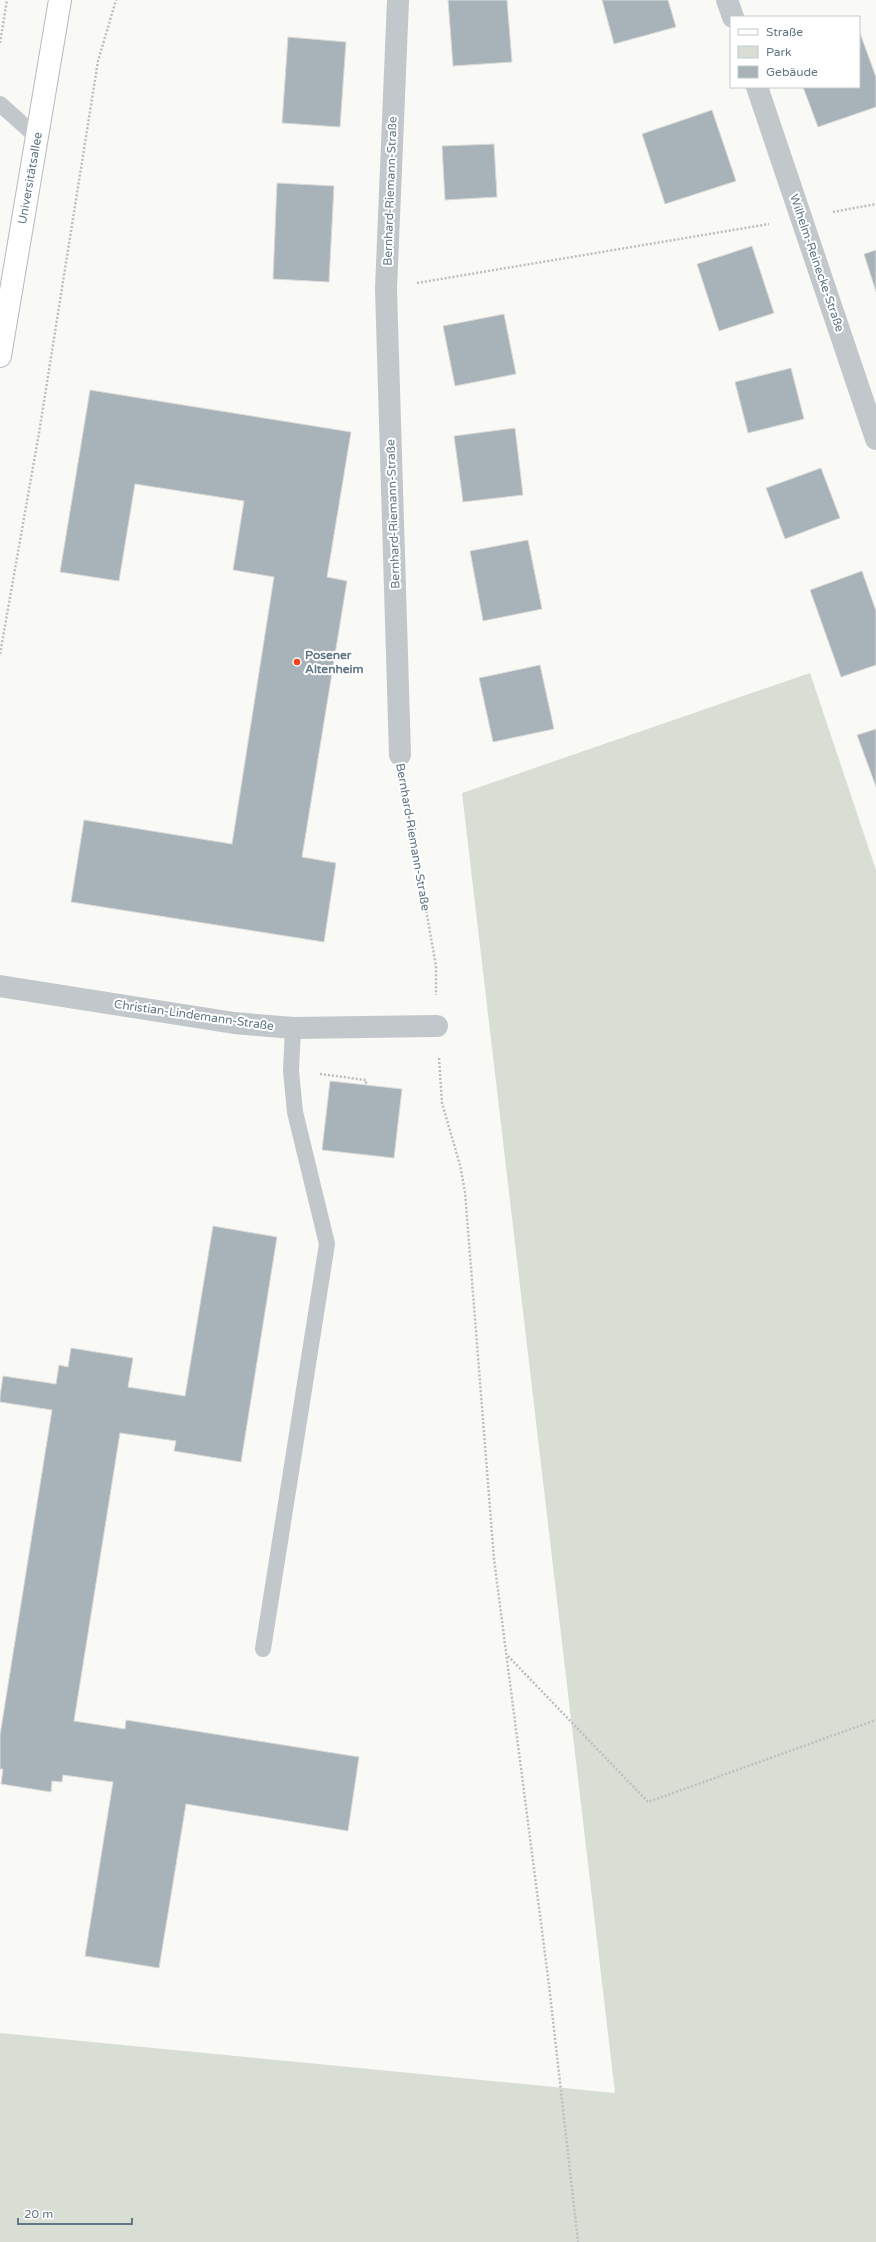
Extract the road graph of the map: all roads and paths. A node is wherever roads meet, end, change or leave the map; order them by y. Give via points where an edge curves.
1 (8, 0) edge
2 (60, 0) edge
3 (116, 0) edge
4 (398, 0) edge
5 (727, 0) edge
6 (733, 16) edge
7 (0, 43) edge
8 (757, 88) edge
9 (0, 104) edge
10 (37, 138) junction
11 (876, 204) edge
12 (802, 218) junction
13 (386, 288) junction
14 (0, 356) edge
15 (876, 439) edge
16 (0, 654) edge
17 (400, 755) joint
18 (0, 986) edge
19 (437, 1026) junction
20 (293, 1028) junction
21 (291, 1071) junction
22 (366, 1085) dead end
23 (263, 1649) dead end
24 (508, 1656) junction
25 (876, 1720) edge
26 (578, 2242) edge

1 - 7 path
2 - 10 main road, Universitätsallee
3 - 16 path via 98,61 39,433
4 - 13 street, Bernhard-Riemann-Straße
5 - 6 street
8 - 12 street, Wilhelm-Reinecke-Straße
9 - 10 lane
10 - 14 main road, Universitätsallee
11 - 12 path
12 - 13 path
12 - 15 street, Wilhelm-Reinecke-Straße
13 - 17 street, Bernhard-Riemann-Straße
17 - 19 path, Bernhard-Riemann-Straße via 436,966
18 - 20 street, Christian-Lindemann-Straße via 234,1023
19 - 20 street, Christian-Lindemann-Straße
19 - 24 path, Bernhard-Riemann-Straße via 442,1103 460,1164 465,1192 494,1559
20 - 21 lane
21 - 22 path via 366,1080
21 - 23 lane via 295,1112 327,1244
24 - 25 path via 648,1802
24 - 26 path, Bernhard-Riemann-Straße

